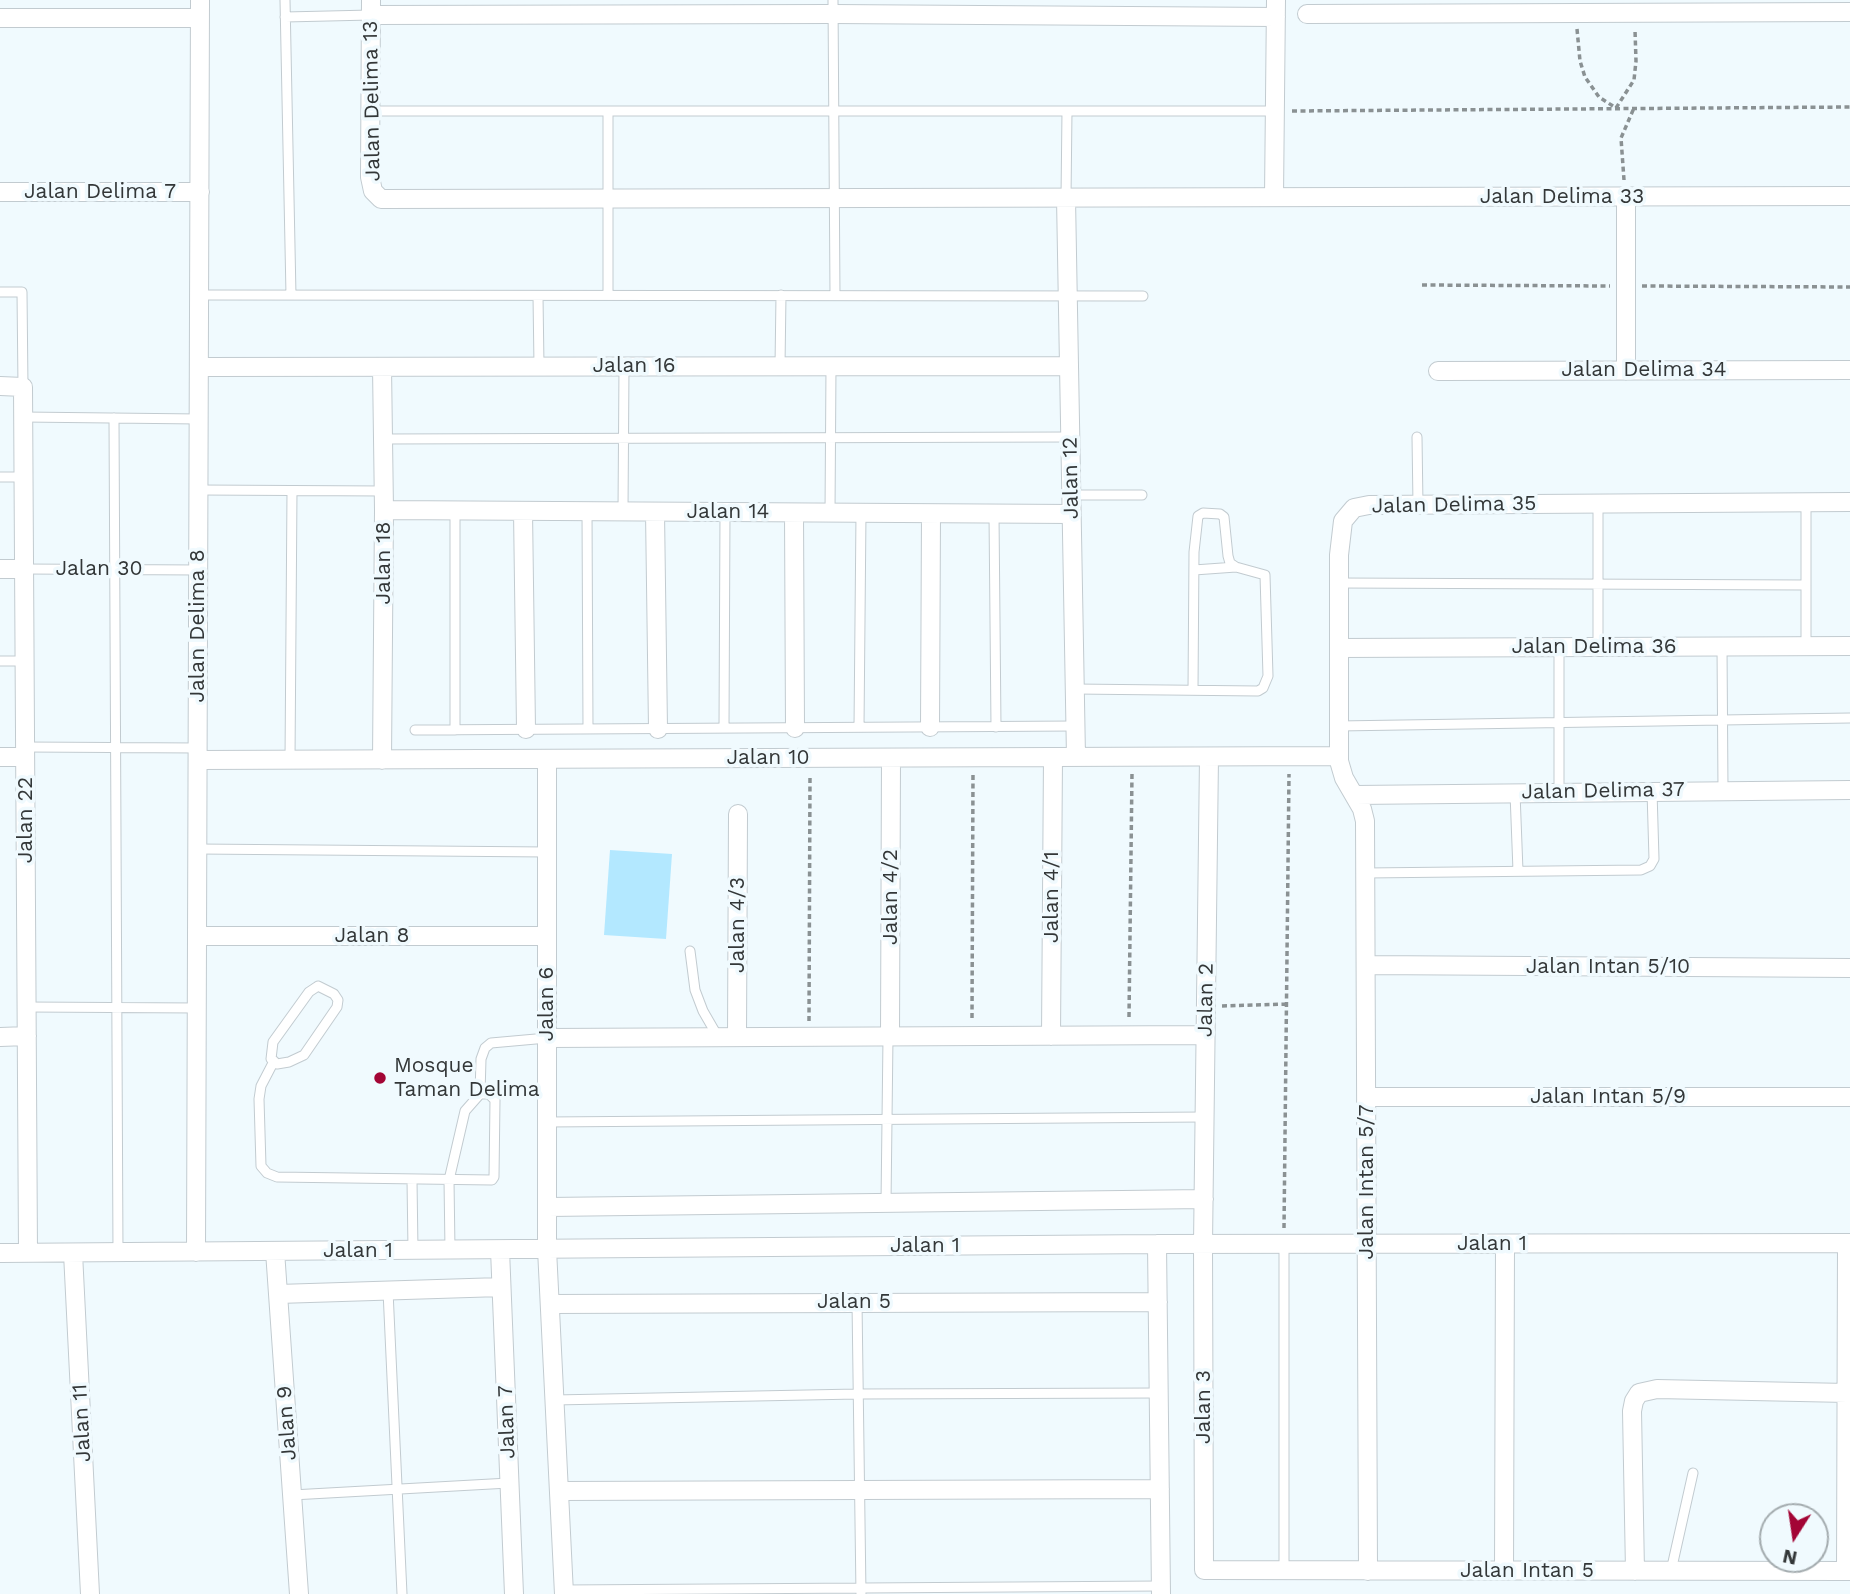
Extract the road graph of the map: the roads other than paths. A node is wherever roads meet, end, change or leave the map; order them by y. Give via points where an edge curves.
1 (285, 0) edge
2 (1614, 6) edge
3 (833, 7) edge
4 (371, 8) edge
5 (1276, 8) edge
6 (1587, 8) edge
7 (200, 9) edge
8 (1850, 12) edge
9 (1307, 14) dead end
10 (285, 17) junction
11 (0, 18) edge
12 (372, 111) junction
13 (607, 111) junction
14 (1066, 111) junction
15 (1275, 111) junction
16 (834, 112) junction
17 (0, 192) edge
18 (200, 192) junction
19 (1850, 196) edge
20 (1274, 197) junction
21 (1626, 197) junction
22 (835, 198) junction
23 (1066, 198) junction
24 (381, 199) joint
25 (608, 199) junction
26 (0, 292) edge
27 (199, 295) junction
28 (290, 295) junction
29 (608, 295) junction
30 (780, 295) junction
31 (835, 295) junction
32 (1068, 295) junction
33 (538, 296) junction
34 (1143, 296) dead end
35 (539, 366) junction
36 (624, 366) junction
37 (780, 366) junction
38 (831, 366) junction
39 (1069, 366) junction
40 (199, 367) junction
41 (382, 367) junction
42 (1626, 370) junction
43 (1850, 370) edge
44 (1438, 371) dead end
45 (0, 386) edge
46 (23, 387) junction
47 (23, 417) junction
48 (114, 418) junction
49 (199, 419) junction
50 (1070, 437) junction
51 (1417, 437) dead end
52 (829, 438) junction
53 (383, 439) junction
54 (623, 439) junction
55 (0, 477) edge
56 (24, 477) junction
57 (199, 490) junction
58 (292, 491) junction
59 (1071, 495) junction
60 (1142, 495) dead end
61 (384, 500) junction
62 (1850, 502) edge
63 (1806, 503) junction
64 (1598, 504) junction
65 (1418, 505) junction
66 (455, 510) junction
67 (523, 511) junction
68 (587, 511) junction
69 (623, 511) junction
70 (655, 512) junction
71 (725, 512) junction
72 (794, 513) junction
73 (830, 513) junction
74 (861, 513) junction
75 (931, 513) junction
76 (994, 514) junction
77 (1072, 514) junction
78 (1237, 567) junction
79 (0, 569) edge
80 (24, 569) junction
81 (115, 569) junction
82 (198, 570) junction
83 (1194, 570) junction
84 (1339, 583) junction
85 (1598, 583) junction
86 (1806, 584) junction
87 (1722, 646) junction
88 (1806, 646) junction
89 (1850, 646) edge
90 (1559, 647) junction
91 (1598, 647) junction
92 (1339, 648) junction
93 (0, 661) edge
94 (25, 661) junction
95 (1075, 690) junction
96 (1194, 690) junction
97 (1850, 718) edge
98 (1723, 720) junction
99 (1559, 723) junction
100 (1075, 726) junction
101 (1338, 726) junction
102 (859, 727) junction
103 (930, 727) junction
104 (996, 727) junction
105 (795, 728) junction
106 (526, 729) junction
107 (588, 729) junction
108 (658, 729) junction
109 (724, 729) junction
110 (415, 730) dead end
111 (455, 730) junction
112 (115, 748) junction
113 (25, 752) junction
114 (198, 754) junction
115 (1338, 756) junction
116 (0, 757) edge
117 (1053, 757) junction
118 (1076, 757) junction
119 (1209, 757) junction
120 (891, 758) junction
121 (547, 759) junction
122 (290, 760) junction
123 (383, 760) junction
124 (1723, 790) junction
125 (1850, 790) edge
126 (1652, 791) junction
127 (1559, 792) junction
128 (1514, 793) junction
129 (1355, 795) junction
130 (738, 814) dead end
131 (198, 849) junction
132 (547, 852) junction
133 (1518, 872) junction
134 (1366, 873) junction
135 (198, 936) junction
136 (547, 936) junction
137 (690, 951) dead end
138 (1366, 965) junction
139 (1850, 968) edge
140 (27, 1007) junction
141 (116, 1008) junction
142 (197, 1008) junction
143 (1205, 1035) junction
144 (27, 1036) junction
145 (1051, 1036) junction
146 (0, 1037) edge
147 (718, 1037) junction
148 (737, 1037) junction
149 (889, 1037) junction
150 (547, 1038) junction
151 (274, 1062) junction
152 (480, 1094) junction
153 (1367, 1097) junction
154 (1850, 1097) edge
155 (1205, 1117) junction
156 (887, 1120) junction
157 (547, 1122) junction
158 (412, 1180) junction
159 (449, 1180) junction
160 (1204, 1199) junction
161 (886, 1203) junction
162 (548, 1207) junction
163 (1848, 1243) edge
164 (1157, 1244) junction
165 (1203, 1244) junction
166 (1284, 1244) junction
167 (1367, 1244) junction
168 (1505, 1244) junction
169 (547, 1249) junction
170 (413, 1250) junction
171 (450, 1250) junction
172 (499, 1250) junction
173 (275, 1251) junction
174 (197, 1252) junction
175 (0, 1253) edge
176 (28, 1253) junction
177 (73, 1253) junction
178 (117, 1253) junction
179 (501, 1287) junction
180 (388, 1291) junction
181 (278, 1294) junction
182 (857, 1302) junction
183 (1158, 1302) junction
184 (550, 1304) junction
185 (1847, 1392) junction
186 (1159, 1393) junction
187 (857, 1394) junction
188 (555, 1400) junction
189 (1693, 1473) dead end
190 (509, 1483) junction
191 (1160, 1489) junction
192 (397, 1490) junction
193 (559, 1491) junction
194 (859, 1491) junction
195 (292, 1495) junction
196 (1204, 1570) joint
197 (1284, 1570) junction
198 (1368, 1570) junction
199 (1504, 1571) junction
200 (1635, 1571) junction
201 (1671, 1571) junction
202 (1848, 1571) edge
203 (861, 1590) edge
204 (1161, 1590) edge
205 (564, 1592) edge
206 (90, 1594) edge
207 (299, 1594) edge
208 (402, 1594) edge
209 (514, 1594) edge

1 - 10 lane
2 - 6 street
2 - 8 street via 1634,13
3 - 4 street
3 - 5 street
3 - 16 lane
4 - 10 lane
4 - 12 street, Jalan Delima 13
5 - 15 street
6 - 9 street
7 - 11 street
7 - 18 street, Jalan Delima 8
10 - 28 lane
12 - 13 lane
12 - 24 street, Jalan Delima 13 via 370,177 373,191
13 - 16 lane
13 - 25 lane
14 - 15 lane
14 - 16 lane
14 - 23 lane
15 - 20 street
16 - 22 lane
17 - 18 street, Jalan Delima 7
18 - 27 street, Jalan Delima 8
19 - 21 street, Jalan Delima 33
20 - 21 street, Jalan Delima 33
20 - 23 street, Jalan Delima 33
21 - 42 street
22 - 23 street, Jalan Delima 33
22 - 25 street, Jalan Delima 33
22 - 31 lane
23 - 32 street, Jalan 12
24 - 25 street, Jalan Delima 33
25 - 29 lane
26 - 46 lane via 22,292
27 - 28 lane
27 - 40 street, Jalan Delima 8
28 - 33 lane
29 - 30 lane
29 - 33 lane
30 - 31 lane
30 - 37 lane
31 - 32 lane
32 - 34 lane
32 - 39 street, Jalan 12
33 - 35 lane
35 - 36 street, Jalan 16
35 - 41 street, Jalan 16
36 - 37 street, Jalan 16
36 - 54 lane
37 - 38 street, Jalan 16
38 - 39 street, Jalan 16
38 - 52 lane
39 - 50 street, Jalan 12
40 - 41 street, Jalan 16
40 - 49 street, Jalan Delima 8
41 - 53 street, Jalan 18
42 - 43 street, Jalan Delima 34
42 - 44 street, Jalan Delima 34
45 - 46 street
46 - 47 street, Jalan 22
47 - 48 lane
47 - 56 street, Jalan 22
48 - 49 lane
48 - 81 lane
49 - 57 street, Jalan Delima 8
50 - 52 lane
50 - 59 street, Jalan 12
51 - 65 lane
52 - 54 lane
52 - 73 lane
53 - 54 lane
53 - 61 street, Jalan 18
54 - 69 lane
55 - 56 lane
56 - 80 street, Jalan 22
57 - 58 lane
57 - 82 street, Jalan Delima 8
58 - 61 lane
58 - 122 lane
59 - 60 lane
59 - 77 street, Jalan 12
61 - 66 street, Jalan 14
61 - 123 street, Jalan 18
62 - 63 street, Jalan Delima 35
63 - 64 street, Jalan Delima 35
63 - 86 lane
64 - 65 street, Jalan Delima 35
64 - 85 lane
65 - 84 street, Jalan Delima 35 via 1369,505 1354,508 1345,516
66 - 67 street, Jalan 14
66 - 111 lane
67 - 68 street, Jalan 14
67 - 106 street
68 - 69 street, Jalan 14
68 - 107 lane
69 - 70 street, Jalan 14
70 - 71 street, Jalan 14
70 - 108 street
71 - 72 street, Jalan 14
71 - 109 lane
72 - 73 street, Jalan 14
72 - 105 street
73 - 74 street, Jalan 14
74 - 75 street, Jalan 14
74 - 102 lane
75 - 76 street, Jalan 14
75 - 103 street
76 - 77 street, Jalan 14
76 - 104 lane
77 - 95 street, Jalan 12
78 - 83 lane
78 - 83 lane via 1228,556 1224,517 1203,513 1196,520
78 - 96 lane via 1260,572 1266,579 1266,684 1258,691
79 - 80 street, Jalan 30
80 - 81 lane, Jalan 30
80 - 94 street, Jalan 22
81 - 82 lane, Jalan 30
81 - 112 lane
82 - 114 street, Jalan Delima 8
83 - 96 lane
84 - 85 lane
84 - 92 street, Jalan Delima 35
85 - 86 lane
85 - 91 lane
86 - 88 lane
87 - 88 street, Jalan Delima 36
87 - 91 street, Jalan Delima 36
87 - 98 lane
88 - 89 street, Jalan Delima 36
90 - 91 street, Jalan Delima 36
90 - 92 street, Jalan Delima 36
90 - 99 lane
92 - 101 street, Jalan Delima 35
93 - 94 lane
94 - 113 street, Jalan 22
95 - 96 lane
95 - 100 street, Jalan 12
97 - 98 lane
98 - 99 lane
98 - 124 lane
99 - 101 lane
99 - 127 lane
100 - 104 lane
100 - 118 street, Jalan 12
101 - 115 street, Jalan Delima 35
102 - 103 lane
102 - 105 lane
103 - 104 lane
105 - 109 lane
106 - 107 lane
106 - 111 lane
107 - 108 lane
108 - 109 lane
110 - 111 lane
112 - 113 lane
112 - 114 lane
112 - 141 lane
113 - 116 street
113 - 140 street, Jalan 22
114 - 122 street, Jalan 10
114 - 131 street, Jalan Delima 8
115 - 119 street, Jalan 10
115 - 129 street, Jalan Delima 35
117 - 118 street, Jalan 10
117 - 120 street, Jalan 10
117 - 145 street, Jalan 4/1
118 - 119 street, Jalan 10
119 - 143 street, Jalan 2
120 - 121 street, Jalan 10
120 - 149 street, Jalan 4/2
121 - 123 street, Jalan 10
121 - 132 street, Jalan 6
122 - 123 street, Jalan 10
124 - 125 street, Jalan Delima 37
124 - 126 street, Jalan Delima 37
126 - 127 street, Jalan Delima 37
126 - 133 lane via 1655,847 1650,866 1630,871
127 - 128 street, Jalan Delima 37
128 - 129 street, Jalan Delima 37
128 - 133 lane
129 - 134 street, Jalan Intan 5/7 via 1365,821
130 - 148 street, Jalan 4/3
131 - 132 lane
131 - 135 street, Jalan Delima 8
132 - 136 street, Jalan 6
133 - 134 lane
134 - 138 street, Jalan Intan 5/7
135 - 136 street, Jalan 8
135 - 142 street, Jalan Delima 8
136 - 150 street, Jalan 6
137 - 147 lane via 695,990
138 - 139 street, Jalan Intan 5/10
138 - 153 street, Jalan Intan 5/7
140 - 141 lane
140 - 144 street, Jalan 22
141 - 142 lane
141 - 178 lane
142 - 174 street, Jalan Delima 8
143 - 145 street
143 - 155 street, Jalan 2
144 - 146 street
144 - 176 street, Jalan 22
145 - 149 street
147 - 148 street
147 - 150 street
148 - 149 street
149 - 156 lane
150 - 152 lane via 491,1043 485,1048
150 - 157 street, Jalan 6
151 - 151 lane via 273,1042 309,992 318,986 334,994 337,1007 303,1055 289,1062
151 - 158 lane via 259,1098 261,1166 267,1173 277,1177
152 - 159 lane via 465,1111
152 - 159 lane via 495,1100 494,1177
153 - 154 street, Jalan Intan 5/9
153 - 167 street, Jalan Intan 5/7
155 - 156 lane
155 - 160 street, Jalan 2
156 - 157 lane
156 - 161 lane
157 - 162 street, Jalan 6
158 - 159 lane
158 - 170 lane
159 - 171 lane
160 - 161 street, Jalan 1
160 - 165 street, Jalan 2
161 - 162 street, Jalan 1
162 - 169 street, Jalan 6
163 - 168 street, Jalan 1
163 - 185 street
164 - 165 street, Jalan 1
164 - 169 street, Jalan 1
164 - 183 street
165 - 166 street, Jalan 1
165 - 196 street, Jalan 3
166 - 167 street, Jalan 1
166 - 197 lane
167 - 168 street, Jalan 1
167 - 198 street, Jalan Intan 5/7
168 - 199 street
169 - 172 street, Jalan 1
169 - 184 street, Jalan 6
170 - 171 street, Jalan 1
170 - 173 street, Jalan 1
171 - 172 street, Jalan 1
172 - 179 street, Jalan 7
173 - 174 street, Jalan 1
173 - 181 street, Jalan 9
174 - 178 street, Jalan 1
175 - 176 street, Jalan 1
176 - 177 street, Jalan 1
177 - 178 street, Jalan 1
177 - 206 street, Jalan 11
179 - 180 street
179 - 190 street, Jalan 7
180 - 181 street
180 - 192 lane
181 - 195 street, Jalan 9
182 - 183 street, Jalan 5
182 - 184 street, Jalan 5
182 - 187 lane
183 - 186 street
184 - 188 street, Jalan 6
185 - 200 street via 1657,1389 1639,1393 1633,1411
185 - 202 street
186 - 187 lane
186 - 191 street
187 - 188 lane
187 - 194 lane
188 - 193 street, Jalan 6
189 - 201 lane
190 - 192 lane
190 - 209 street, Jalan 7
191 - 194 street
191 - 204 street
192 - 195 lane
192 - 208 lane
193 - 194 street
193 - 205 street, Jalan 6
194 - 203 lane
195 - 207 street, Jalan 9
196 - 197 street, Jalan Intan 5
197 - 198 street, Jalan Intan 5
198 - 199 street, Jalan Intan 5
199 - 200 street, Jalan Intan 5
200 - 201 street, Jalan Intan 5
201 - 202 street, Jalan Intan 5
203 - 204 lane
203 - 205 lane

